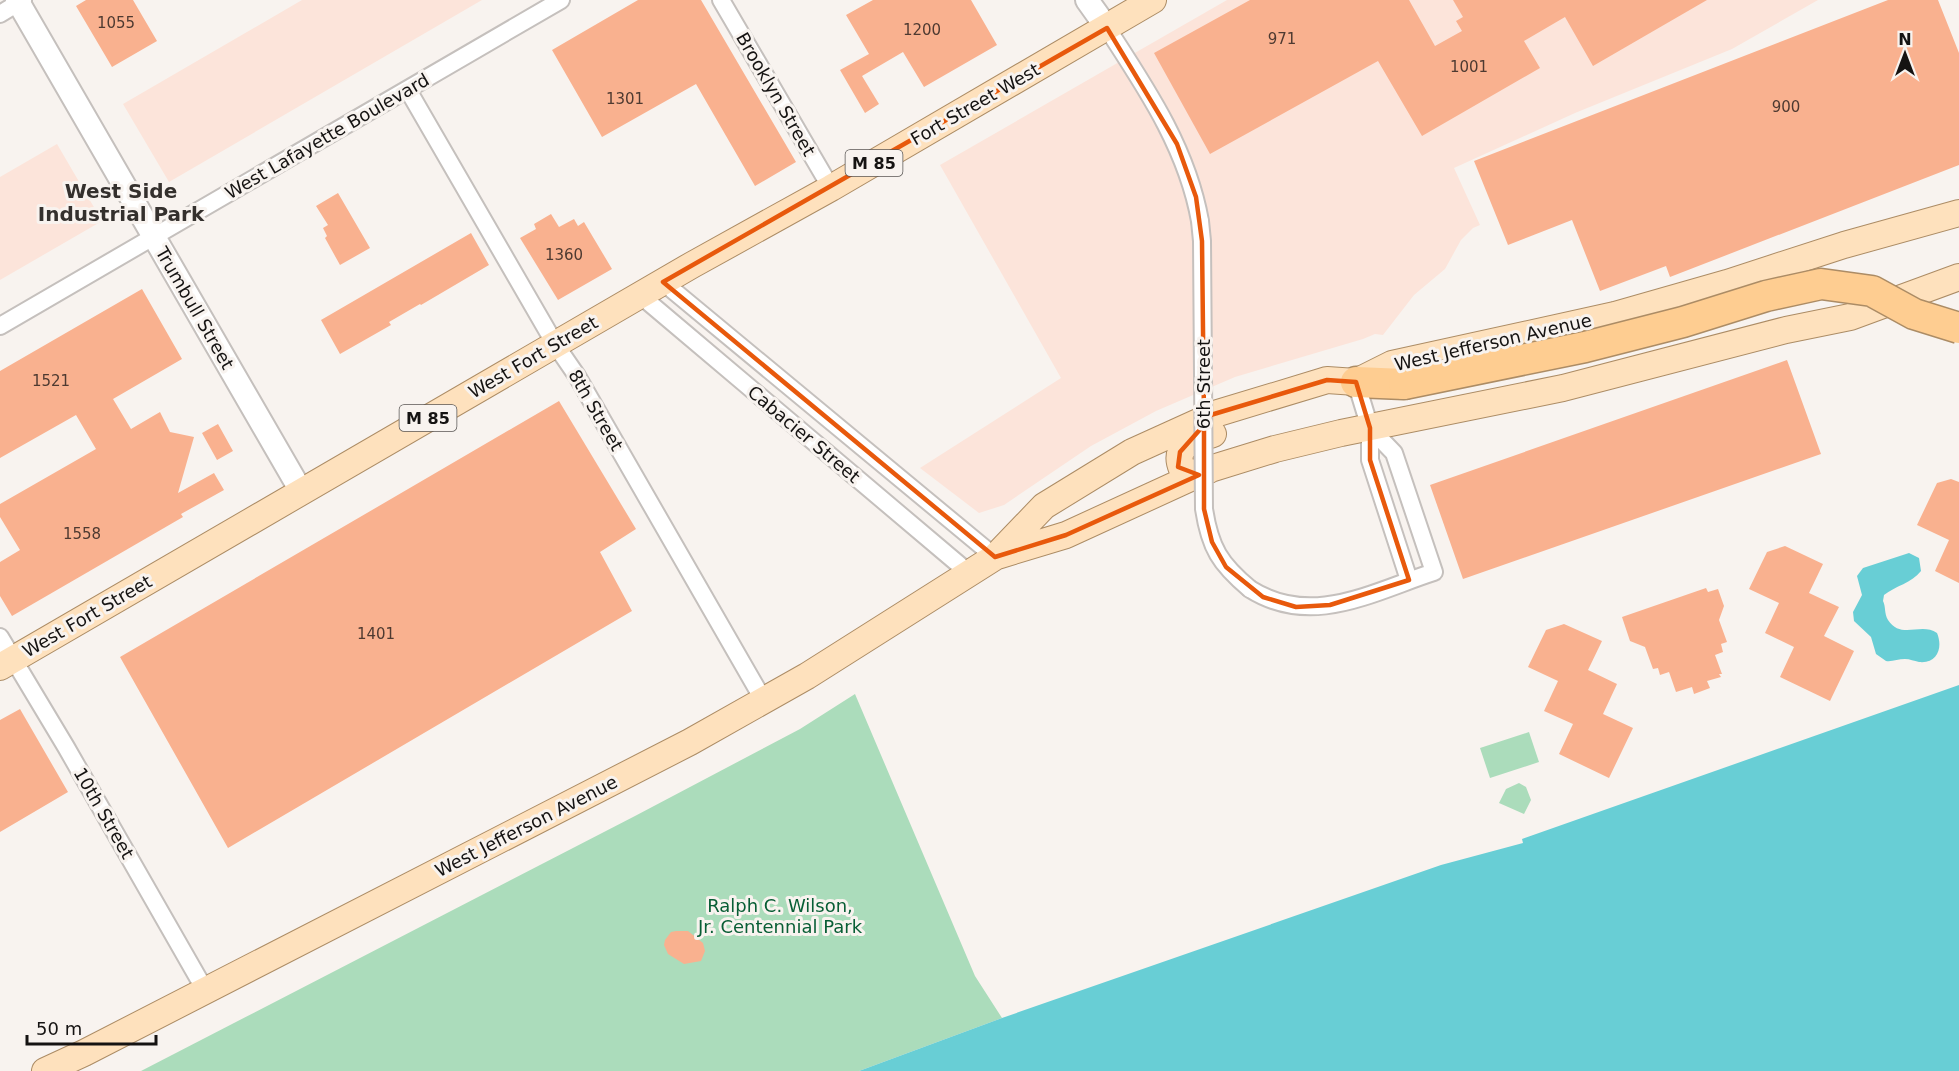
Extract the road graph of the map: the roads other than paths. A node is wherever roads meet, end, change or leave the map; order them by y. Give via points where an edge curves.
1 (561, 0) edge
2 (721, 0) edge
3 (1087, 0) edge
4 (1153, 0) edge
5 (15, 4) edge
6 (1107, 28) junction
7 (408, 90) junction
8 (831, 188) junction
9 (1959, 213) edge
10 (155, 237) junction
11 (1959, 277) edge
12 (663, 282) junction
13 (640, 295) junction
14 (0, 326) edge
15 (1959, 328) edge
16 (555, 344) junction
17 (1356, 382) junction
18 (1306, 387) junction
19 (1370, 428) junction
20 (1210, 469) junction
21 (301, 491) junction
22 (994, 557) junction
23 (969, 573) junction
24 (1410, 580) junction
25 (0, 637) edge
26 (7, 663) edge
27 (764, 701) junction
28 (205, 990) junction
29 (45, 1071) edge

1 - 7 street, West Lafayette Boulevard
2 - 8 street, Brooklyn Street
3 - 6 street, 6th Street
4 - 6 main road, Fort Street West / M 85
5 - 10 street, Trumbull Street
6 - 8 main road, Fort Street West / M 85
6 - 24 street, 6th Street, bridge via 1177,144 1188,169 1200,220 1204,509 1218,555 1250,589 1296,607 1350,601
7 - 10 street, West Lafayette Boulevard
7 - 16 street, 8th Street
8 - 12 main road, Fort Street West / M 85
9 - 17 main road, West Jefferson Avenue via 1615,315 1392,364
10 - 14 street, West Lafayette Boulevard
10 - 21 street, Trumbull Street
11 - 19 main road, West Jefferson Avenue via 1850,317 1563,388
12 - 13 main road, Fort Street West / M 85
12 - 22 street, Cabacier Street
13 - 16 main road, West Fort Street / M 85
13 - 23 street, Cabacier Street
15 - 17 highway, bridge via 1914,314 1872,291 1821,284 1585,347 1404,384
16 - 21 main road, West Fort Street / M 85
16 - 27 street, 8th Street
17 - 18 main road, West Jefferson Avenue via 1327,380
17 - 19 street
18 - 20 main road via 1273,409 1188,444 1180,452 1182,469 1192,473
18 - 22 main road, West Jefferson Avenue via 1218,413 1132,452 1044,506
19 - 20 main road, West Jefferson Avenue via 1275,449
19 - 24 street via 1370,460
19 - 24 street, 6th Street via 1394,453 1434,572
20 - 22 main road, West Jefferson Avenue via 1066,535
21 - 26 main road, West Fort Street / M 85
22 - 23 main road, West Jefferson Avenue
23 - 27 main road, West Jefferson Avenue
25 - 26 street, 10th Street
26 - 28 street, 10th Street
27 - 28 main road, West Jefferson Avenue
28 - 29 main road, West Jefferson Avenue

